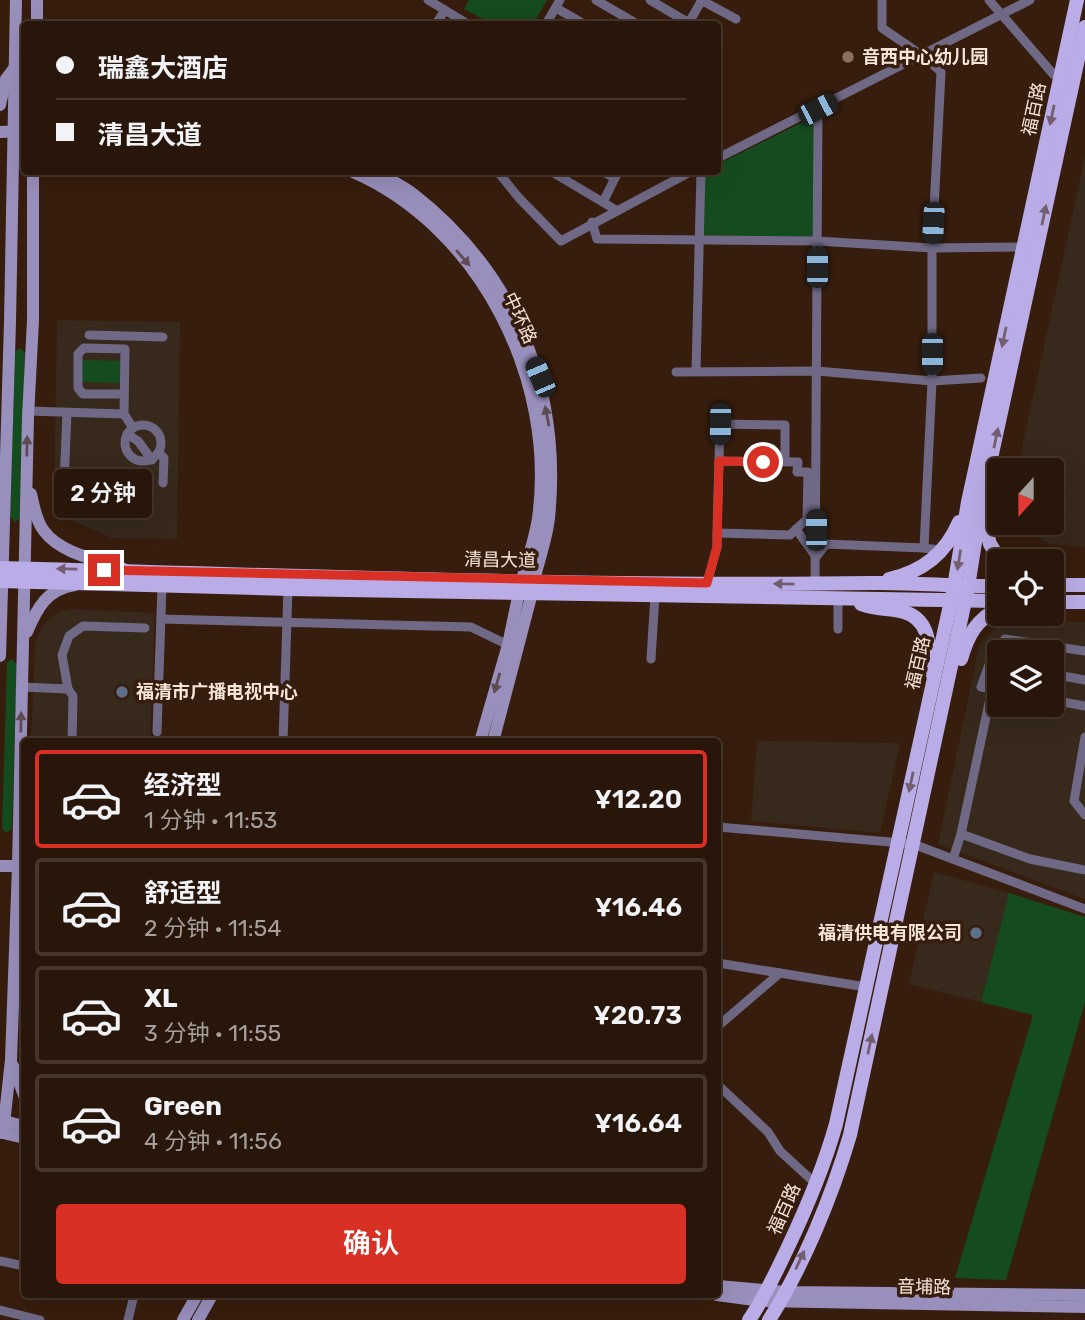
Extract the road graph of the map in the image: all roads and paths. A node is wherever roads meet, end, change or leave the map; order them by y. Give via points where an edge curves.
1 (16, 0) edge
2 (37, 0) edge
3 (428, 0) edge
4 (596, 0) edge
5 (650, 0) edge
6 (702, 0) edge
7 (882, 0) edge
8 (989, 0) edge
9 (1030, 0) edge
10 (1077, 0) edge
11 (558, 4) edge
12 (445, 10) junction
13 (1002, 16) junction
14 (736, 19) dead end
15 (37, 21) edge
16 (438, 21) edge
17 (463, 21) edge
18 (548, 21) edge
19 (580, 21) edge
20 (632, 21) edge
21 (684, 21) edge
22 (691, 21) edge
23 (1085, 27) edge
24 (923, 56) junction
25 (15, 67) junction
26 (1054, 75) dead end
27 (20, 84) edge
28 (0, 104) edge
29 (818, 109) junction
30 (0, 132) edge
31 (15, 137) edge
32 (721, 157) edge
33 (0, 160) edge
34 (35, 175) edge
35 (358, 175) edge
36 (381, 175) edge
37 (500, 175) edge
38 (557, 175) edge
39 (617, 175) edge
40 (684, 175) edge
41 (701, 175) edge
42 (12, 179) junction
43 (603, 202) junction
44 (616, 210) junction
45 (12, 213) junction
46 (33, 214) junction
47 (592, 222) junction
48 (699, 239) junction
49 (817, 241) junction
50 (1023, 247) junction
51 (932, 248) junction
52 (5, 322) edge
53 (89, 335) dead end
54 (125, 336) junction
55 (163, 337) dead end
56 (125, 349) junction
57 (695, 371) junction
58 (817, 371) junction
59 (676, 372) dead end
60 (981, 378) dead end
61 (932, 381) junction
62 (124, 394) junction
63 (28, 411) junction
64 (67, 413) junction
65 (124, 414) junction
66 (130, 431) junction
67 (3, 444) edge
68 (156, 456) junction
69 (719, 461) junction
70 (785, 462) junction
71 (5, 474) junction
72 (27, 474) junction
73 (163, 483) dead end
74 (64, 484) dead end
75 (0, 494) edge
76 (975, 503) junction
77 (796, 529) junction
78 (717, 533) junction
79 (924, 548) junction
80 (993, 549) edge
81 (940, 553) junction
82 (816, 557) junction
83 (131, 571) junction
84 (1, 574) edge
85 (25, 575) junction
86 (94, 583) junction
87 (707, 583) junction
88 (875, 583) junction
89 (1064, 584) edge
90 (815, 585) junction
91 (1085, 585) edge
92 (162, 586) junction
93 (527, 586) junction
94 (987, 588) edge
95 (288, 589) junction
96 (960, 594) junction
97 (655, 595) junction
98 (844, 599) junction
99 (987, 599) edge
100 (1064, 602) edge
101 (1085, 602) edge
102 (987, 617) edge
103 (161, 619) junction
104 (287, 622) junction
105 (145, 628) dead end
106 (838, 629) dead end
107 (0, 640) edge
108 (23, 642) junction
109 (508, 645) junction
110 (1064, 648) edge
111 (1085, 651) edge
112 (0, 656) edge
113 (651, 659) dead end
114 (987, 676) edge
115 (1064, 676) edge
116 (1085, 680) edge
117 (22, 687) junction
118 (987, 688) edge
119 (68, 689) junction
120 (938, 691) junction
121 (1064, 702) edge
122 (1085, 706) edge
123 (989, 717) edge
124 (157, 733) dead end
125 (1085, 737) edge
126 (22, 738) edge
127 (72, 738) edge
128 (283, 738) edge
129 (481, 738) edge
130 (494, 738) edge
131 (1085, 815) edge
132 (721, 827) edge
133 (961, 834) junction
134 (905, 843) junction
135 (953, 859) junction
136 (0, 866) edge
137 (21, 867) edge
138 (1085, 870) edge
139 (21, 893) edge
140 (1085, 909) edge
141 (721, 963) edge
142 (780, 973) junction
143 (866, 987) junction
144 (721, 1023) edge
145 (11, 1060) junction
146 (21, 1087) edge
147 (721, 1088) edge
148 (2, 1126) edge
149 (21, 1126) edge
150 (21, 1136) edge
151 (816, 1184) junction
152 (0, 1261) edge
153 (21, 1265) edge
154 (721, 1287) edge
155 (721, 1295) edge
156 (1085, 1295) edge
157 (764, 1296) junction
158 (783, 1297) junction
159 (133, 1298) edge
160 (195, 1298) edge
161 (210, 1298) edge
162 (1085, 1307) edge
163 (0, 1311) edge
164 (40, 1320) edge
165 (128, 1320) edge
166 (183, 1320) edge
167 (198, 1320) edge
168 (749, 1320) edge
169 (769, 1320) edge

1 - 25 street
2 - 15 street
3 - 12 street
4 - 20 street
5 - 21 street
6 - 14 street
6 - 22 street
7 - 24 street via 882,28
8 - 13 street
9 - 13 street
10 -> 50 main road, 福百路
11 - 18 street
11 - 19 street
12 - 16 street
12 - 17 street
13 - 24 street
13 - 26 street
76 -> 23 main road, 福百路
24 - 29 street
24 - 51 street via 941,72
25 - 27 street
25 - 28 street via 6,79
27 - 31 street
29 - 32 street
29 - 49 street
30 - 31 street
31 - 42 street
33 - 42 street
34 - 46 street
35 -> 93 street, 中环路 via 406,201 472,269 496,304 528,381 538,427 540,469 538,519
93 -> 36 street, 中环路 via 549,520 549,428 540,377 505,295 481,261 411,192
37 - 47 street via 561,241
38 - 43 street
39 - 43 street
40 - 44 street
41 - 48 street
42 - 45 street
43 - 44 street
44 - 47 street
45 - 46 street
45 - 52 street
46 - 63 street
47 - 48 street via 597,239
48 - 49 street
48 - 57 street
49 - 51 street
49 - 58 street
50 - 51 street
50 -> 76 main road, 福百路
51 - 61 street
52 - 67 street
53 - 54 street
54 - 55 street
54 - 56 street
56 - 62 street
56 - 62 street via 84,348 78,354 78,388 83,394
57 - 58 street
57 - 59 street
58 - 61 street
58 - 82 street
60 - 61 street
61 - 79 street
62 - 65 street
63 - 64 street
72 -> 63 street
64 - 65 street
64 - 74 street
65 - 66 street
66 - 68 street
66 - 68 street via 125,446 131,457 143,462
66 - 68 street via 147,425 157,431 162,442
67 - 71 street
68 - 73 street via 164,458
69 - 70 street
69 - 70 street via 720,424 785,425
69 - 78 street
70 - 77 street via 798,462 797,472 808,472 807,519
71 - 75 street
71 - 84 street
72 - 83 street via 44,531 79,554
72 - 85 street
76 - 80 main road
76 - 81 main road
76 - 96 main road, 福百路
77 - 78 street via 790,535
77 - 82 street
78 - 87 street
79 - 81 street
79 - 82 street via 826,544
81 - 88 main road via 913,573
82 - 90 street
83 -> 85 main road, 清昌大道
83 - 93 main road, 清昌大道
84 - 85 main road, 清昌大道
84 - 107 street
85 - 86 main road, 清昌大道
85 - 108 street
86 - 92 main road, 清昌大道
86 - 108 street via 48,594
90 -> 87 main road, 清昌大道
87 - 93 main road, 清昌大道
88 - 90 main road, 清昌大道
88 - 96 main road, 清昌大道
89 - 91 main road
92 - 95 main road, 清昌大道
92 - 103 street
93 - 95 main road, 清昌大道
93 - 97 main road, 清昌大道
93 - 109 street, 中环路
93 - 130 street, 中环路
94 - 96 main road, 清昌大道
95 - 104 street
96 - 98 main road, 清昌大道
96 - 99 main road, 清昌大道
96 - 120 main road, 福百路
97 - 98 main road, 清昌大道
97 - 113 street
98 - 106 street
98 - 120 main road via 872,609 905,612 917,619 928,636
100 - 101 main road
102 - 120 main road via 974,626 965,642 955,679
103 - 104 street
103 - 124 street
104 - 109 street via 471,627
104 - 128 street
105 - 119 street via 83,626 69,636 62,655
107 - 112 street
108 - 117 street
109 -> 129 street, 中环路
110 - 111 street
114 - 118 street via 981,687
115 - 116 street
117 - 119 street
126 -> 117 street
119 - 127 street via 73,696
120 - 134 main road, 福百路
121 - 122 street
123 - 133 street
125 - 131 street via 1074,801
132 - 134 street
133 - 135 street
133 - 138 street via 1030,859
134 - 135 street
134 - 143 main road, 福百路
158 -> 134 main road, 福百路 via 833,1188 850,1135
135 - 140 street
136 - 137 street
137 - 139 street
139 - 145 street
141 - 142 street
142 - 143 street
142 - 144 street
143 - 151 main road, 福百路 via 836,1124
145 - 146 street
145 - 148 street
147 - 151 street
148 - 149 street
148 - 150 street
151 - 157 main road, 福百路
152 - 153 street
154 - 157 street
155 - 157 street
156 - 158 street, 音埔路
157 - 158 street, 音埔路
157 - 168 main road, 福百路
158 - 162 street, 音埔路
158 - 169 main road, 福百路
159 - 165 street
160 - 166 street
161 - 167 street
163 - 164 street

